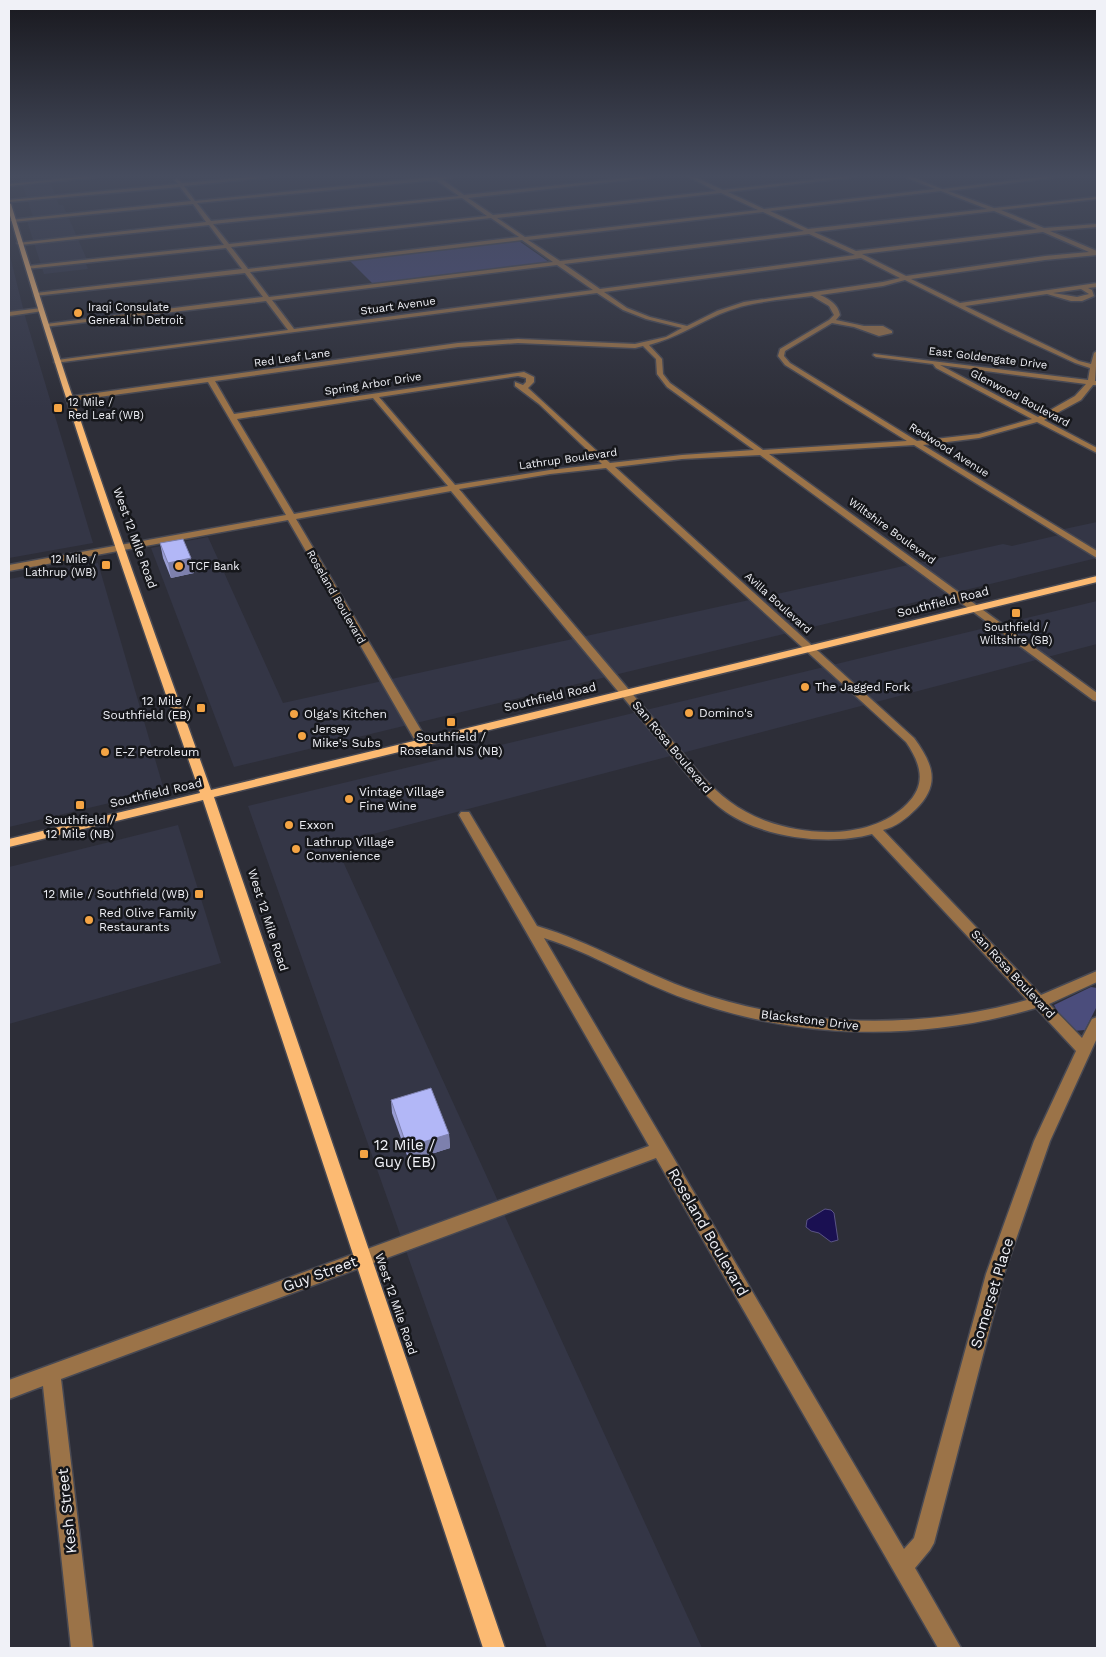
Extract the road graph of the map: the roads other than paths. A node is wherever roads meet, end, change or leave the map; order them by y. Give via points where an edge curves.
1 (24, 254) edge
2 (152, 254) edge
3 (234, 254) edge
4 (391, 254) edge
5 (547, 254) edge
6 (629, 254) edge
7 (856, 254) edge
8 (858, 254) edge
9 (1084, 254) edge
10 (560, 263) junction
11 (28, 268) junction
12 (247, 271) junction
13 (906, 278) junction
14 (1097, 285) edge
15 (1081, 287) junction
16 (600, 290) junction
17 (1045, 292) junction
18 (813, 294) junction
19 (36, 295) junction
20 (268, 299) junction
21 (958, 305) junction
22 (41, 310) junction
23 (9, 314) edge
24 (831, 321) junction
25 (46, 326) junction
26 (690, 328) junction
27 (864, 328) dead end
28 (292, 331) junction
29 (534, 334) dead end
30 (548, 334) dead end
31 (518, 341) junction
32 (559, 342) junction
33 (645, 344) junction
34 (1097, 353) edge
35 (876, 355) dead end
36 (57, 362) junction
37 (934, 362) junction
38 (1094, 368) junction
39 (517, 374) joint
40 (504, 378) junction
41 (210, 379) junction
42 (1094, 383) edge
43 (524, 388) junction
44 (374, 395) junction
45 (70, 399) junction
46 (232, 417) junction
47 (1038, 420) junction
48 (916, 443) junction
49 (1097, 451) edge
50 (762, 452) junction
51 (606, 464) junction
52 (452, 488) junction
53 (290, 517) junction
54 (120, 548) junction
55 (1097, 555) edge
56 (9, 568) edge
57 (1097, 579) edge
58 (976, 609) junction
59 (810, 649) junction
60 (627, 693) junction
61 (1097, 698) edge
62 (422, 742) junction
63 (207, 794) junction
64 (465, 815) dead end
65 (876, 830) junction
66 (9, 843) edge
67 (531, 929) junction
68 (1097, 976) edge
69 (1040, 1002) junction
70 (1097, 1023) edge
71 (1084, 1049) junction
72 (660, 1149) junction
73 (362, 1258) junction
74 (51, 1373) junction
75 (9, 1389) edge
76 (902, 1565) junction
77 (82, 1648) edge
78 (494, 1648) edge
79 (950, 1648) edge

1 - 11 main road, West 12 Mile Road
2 - 11 street
3 - 12 street
4 - 12 street
5 - 10 street
6 - 10 street
7 - 16 street, Stuart Avenue
8 - 13 street
9 - 13 street, Red Leaf Lane
10 - 16 street
10 - 20 street
11 - 19 main road, West 12 Mile Road
12 - 19 street
12 - 20 street
13 - 18 street, Red Leaf Lane
13 - 21 street
14 - 15 street
15 - 17 street
15 - 17 street via 1092,295 1074,299
16 - 26 street via 631,312
16 - 28 street, Stuart Avenue
17 - 21 street
18 - 24 street via 835,307 837,314
18 - 26 street, Red Leaf Lane via 736,306
19 - 22 main road, West 12 Mile Road
20 - 25 street
20 - 28 street
21 - 38 street
22 - 23 street
22 - 25 main road, West 12 Mile Road
24 - 27 street
24 - 48 street, Redwood Avenue via 782,350 780,356
25 - 36 main road, West 12 Mile Road
26 - 33 street, Red Leaf Lane
28 - 36 street, Stuart Avenue
29 - 31 street, Red Leaf Lane
30 - 32 street
31 - 32 street, Red Leaf Lane
31 - 41 street, Red Leaf Lane via 439,347
32 - 33 street, Red Leaf Lane via 613,346
33 - 50 street, Wiltshire Boulevard via 659,358 660,374 669,383
34 - 38 street
35 - 37 street, East Goldengate Drive
36 - 45 main road, West 12 Mile Road
37 - 42 street, East Goldengate Drive
37 - 47 street, Glenwood Boulevard
38 - 42 street
39 - 40 street, Spring Arbor Drive
39 - 43 street, Avilla Boulevard via 530,377
40 - 43 street, Avilla Boulevard
40 - 44 street, Spring Arbor Drive
41 - 45 street, Red Leaf Lane
41 - 46 street, Roseland Boulevard
42 - 47 street, Lathrup Boulevard via 1078,398
43 - 51 street, Avilla Boulevard
44 - 46 street, Spring Arbor Drive
44 - 52 street, San Rosa Boulevard
45 - 54 main road, West 12 Mile Road
46 - 53 street, Roseland Boulevard
47 - 48 street, Lathrup Boulevard via 979,436
47 - 49 street, Glenwood Boulevard
48 - 50 street, Lathrup Boulevard
48 - 55 street, Redwood Avenue
50 - 51 street, Lathrup Boulevard
50 - 58 street, Wiltshire Boulevard
51 - 52 street, Lathrup Boulevard
51 - 59 street, Avilla Boulevard
52 - 53 street, Lathrup Boulevard
52 - 60 street, San Rosa Boulevard
53 - 54 street, Lathrup Boulevard
53 - 62 street, Roseland Boulevard
54 - 56 street, Lathrup Boulevard
54 - 63 main road, West 12 Mile Road
57 - 58 main road, Southfield Road
58 - 59 main road, Southfield Road
58 - 61 street, Wiltshire Boulevard
59 - 60 main road, Southfield Road
59 - 65 street, Avilla Boulevard via 910,740 924,764 922,795 901,817
60 - 62 main road, Southfield Road
60 - 65 street, San Rosa Boulevard via 705,786 741,815 794,833 834,835
62 - 63 main road, Southfield Road
63 - 66 main road, Southfield Road
63 - 73 main road, West 12 Mile Road
64 - 67 street, Roseland Boulevard
65 - 69 street, San Rosa Boulevard
67 - 69 street, Blackstone Drive via 560,936 652,981 692,996 745,1011 820,1024 916,1025 974,1018
67 - 72 street, Roseland Boulevard
68 - 69 street, Blackstone Drive
69 - 71 street, San Rosa Boulevard
70 - 71 street, Somerset Place
71 - 76 street, Somerset Place via 1042,1142 995,1274 923,1543
72 - 73 street, Guy Street
72 - 76 street, Roseland Boulevard
73 - 74 street, Guy Street
73 - 78 main road, West 12 Mile Road
74 - 75 street, Guy Street
74 - 77 street, Kesh Street
76 - 79 street, Roseland Boulevard

